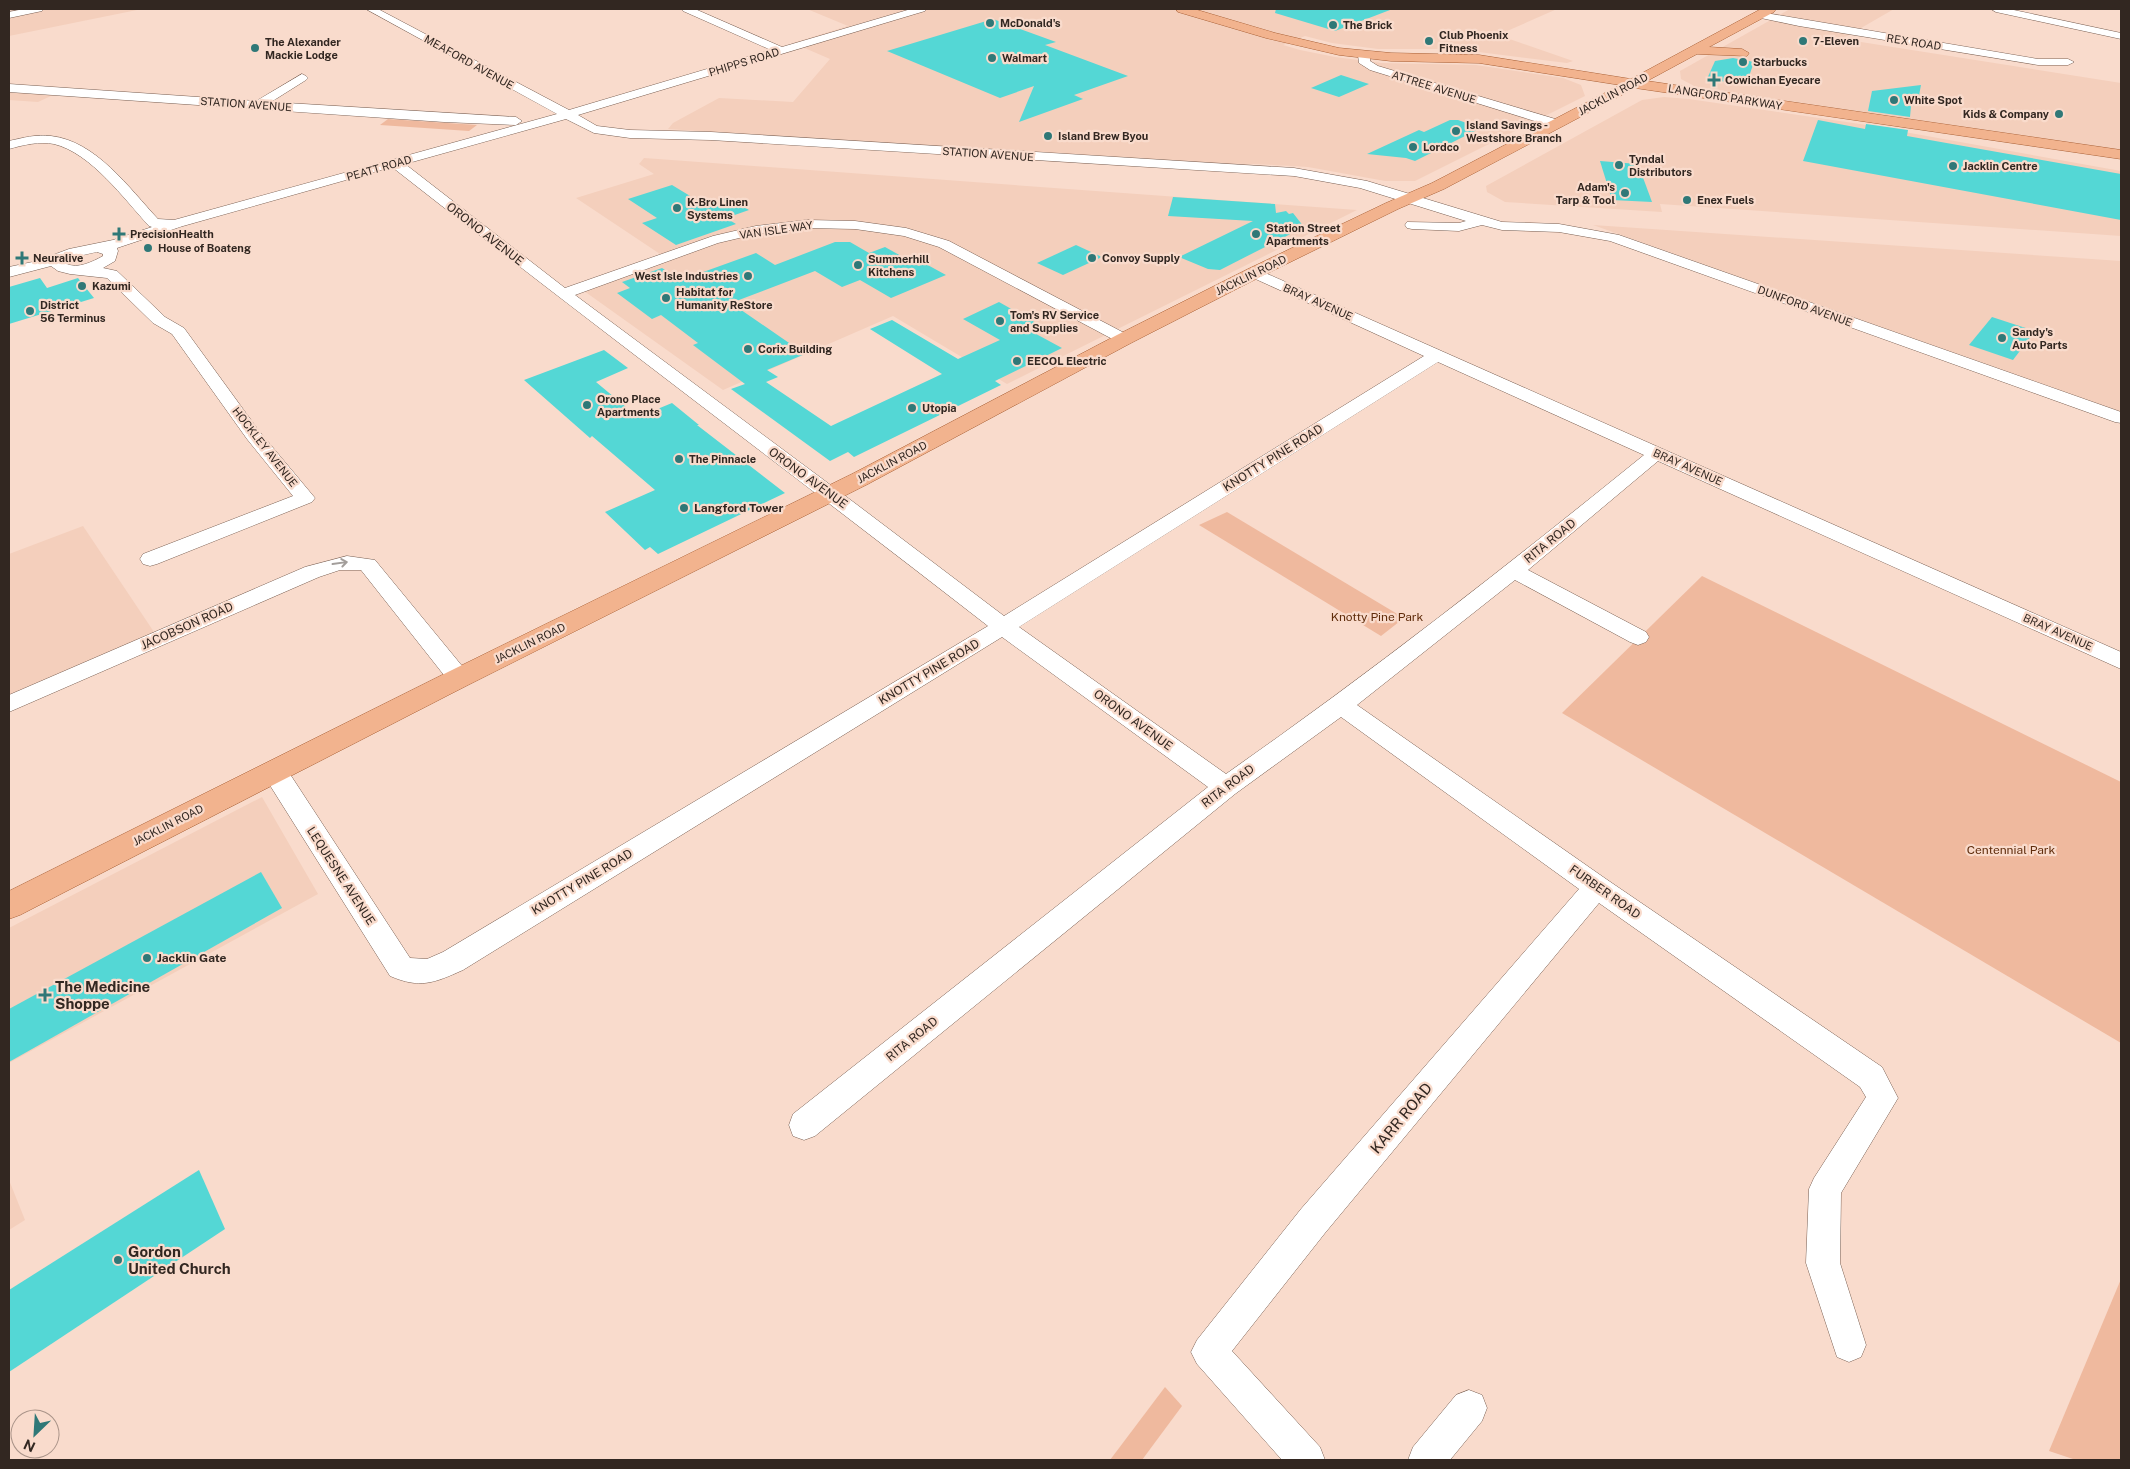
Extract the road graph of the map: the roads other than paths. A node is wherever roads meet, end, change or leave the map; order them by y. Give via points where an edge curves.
1 (38, 9) edge
2 (371, 9) edge
3 (687, 9) edge
4 (921, 9) edge
5 (1182, 9) edge
6 (1199, 9) edge
7 (1996, 9) edge
8 (1762, 12) edge
9 (9, 15) edge
10 (1269, 34) junction
11 (2121, 36) edge
12 (1714, 40) junction
13 (782, 50) junction
14 (1694, 50) junction
15 (1364, 55) junction
16 (2068, 62) dead end
17 (1660, 70) junction
18 (1583, 75) junction
19 (302, 78) dead end
20 (1634, 83) junction
21 (9, 88) edge
22 (1686, 91) junction
23 (1609, 96) junction
24 (259, 105) junction
25 (1512, 111) junction
26 (567, 115) junction
27 (483, 120) junction
28 (538, 122) junction
29 (1558, 124) junction
30 (514, 129) junction
31 (594, 129) junction
32 (489, 136) junction
33 (1533, 137) junction
34 (9, 144) edge
35 (2121, 156) edge
36 (395, 163) junction
37 (1409, 199) junction
38 (192, 221) junction
39 (1482, 221) junction
40 (1412, 224) dead end
41 (151, 228) junction
42 (108, 259) junction
43 (70, 265) junction
44 (9, 272) edge
45 (1254, 273) junction
46 (9, 277) edge
47 (563, 294) junction
48 (1124, 339) junction
49 (1437, 355) junction
50 (2121, 418) edge
51 (1657, 453) junction
52 (829, 494) junction
53 (150, 559) dead end
54 (1514, 571) junction
55 (1003, 627) junction
56 (1638, 637) dead end
57 (2121, 660) edge
58 (459, 678) junction
59 (9, 704) edge
60 (1341, 705) junction
61 (275, 772) junction
62 (1226, 787) junction
63 (1597, 887) junction
64 (9, 906) edge
65 (413, 974) joint
66 (804, 1125) dead end
67 (1849, 1345) dead end
68 (1470, 1408) dead end
69 (1307, 1460) edge
70 (1426, 1460) edge

1 - 9 street
2 - 26 street, MEAFORD AVENUE
3 - 13 street
4 - 13 street, PHIPPS ROAD
5 - 10 main road, LANGFORD PARKWAY
6 - 10 main road, LANGFORD PARKWAY
7 - 11 street
8 - 12 main road, JACKLIN ROAD
8 - 16 street, REX ROAD via 1799,23 2038,62
10 - 15 main road, LANGFORD PARKWAY
12 - 14 main road, JACKLIN ROAD
12 - 14 main road via 1742,53
13 - 26 street, PHIPPS ROAD
14 - 17 main road, JACKLIN ROAD
15 - 18 main road, LANGFORD PARKWAY via 1479,59
15 - 25 street, ATTREE AVENUE via 1365,63 1374,68
17 - 20 main road, JACKLIN ROAD
17 - 22 main road
18 - 20 main road, LANGFORD PARKWAY
18 - 23 main road
19 - 24 street
20 - 22 main road, LANGFORD PARKWAY
20 - 23 main road, JACKLIN ROAD
21 - 24 street, STATION AVENUE
22 - 23 main road
22 - 35 main road, LANGFORD PARKWAY
23 - 29 main road, JACKLIN ROAD
24 - 27 street, STATION AVENUE
25 - 29 street, ATTREE AVENUE
25 - 33 street, ATTREE AVENUE via 1530,122
26 - 28 street, PEATT ROAD
26 - 31 street, STATION AVENUE
27 - 28 street, STATION AVENUE
27 - 32 street via 495,125 495,132
28 - 30 street, PEATT ROAD
29 - 33 main road, JACKLIN ROAD
30 - 31 street via 559,126
30 - 32 street, PEATT ROAD
31 - 37 street, STATION AVENUE via 630,134 711,136 1160,166 1276,170 1362,184
32 - 36 street, PEATT ROAD
33 - 37 main road, JACKLIN ROAD
34 - 41 street via 47,139 65,143 94,160
36 - 38 street, PEATT ROAD
36 - 47 street, ORONO AVENUE
37 - 39 street, DUNFORD AVENUE
37 - 45 main road, JACKLIN ROAD
38 - 41 street, PEATT ROAD
38 - 42 street, PEATT ROAD via 136,241
39 - 40 street, DUNFORD AVENUE via 1459,227
39 - 50 street, DUNFORD AVENUE via 1513,227 1582,231 1623,241
41 - 42 street, PEATT ROAD via 116,244
42 - 43 street
42 - 43 street, PEATT ROAD via 85,249
42 - 53 street, HOCKLEY AVENUE via 159,320 178,331 305,498
43 - 44 street, PEATT ROAD via 42,264
43 - 46 street, PEATT ROAD
45 - 48 main road, JACKLIN ROAD
45 - 49 street, BRAY AVENUE
47 - 48 street, VAN ISLE WAY via 712,240 756,230 807,224 855,225 906,232 944,244
47 - 52 street, ORONO AVENUE
48 - 52 main road, JACKLIN ROAD
49 - 51 street, BRAY AVENUE
49 - 55 street, KNOTTY PINE ROAD
51 - 54 street, RITA ROAD
51 - 57 street, BRAY AVENUE
52 - 55 street, ORONO AVENUE
52 - 58 main road, JACKLIN ROAD
54 - 56 street
54 - 60 street, RITA ROAD
55 - 62 street, ORONO AVENUE
55 - 65 street, KNOTTY PINE ROAD via 452,961 432,971
59 -> 58 street, JACOBSON ROAD via 338,563 356,562 368,566
58 - 61 main road, JACKLIN ROAD
60 - 62 street, RITA ROAD
60 - 63 street, FURBER ROAD
61 - 64 main road, JACKLIN ROAD
61 - 65 street, LEQUESNE AVENUE via 391,954 400,967
62 - 66 street, RITA ROAD
63 - 67 street, FURBER ROAD via 1871,1077 1883,1098 1825,1188 1823,1262
63 - 69 street, KARR ROAD via 1313,1221 1209,1352
68 - 70 street

